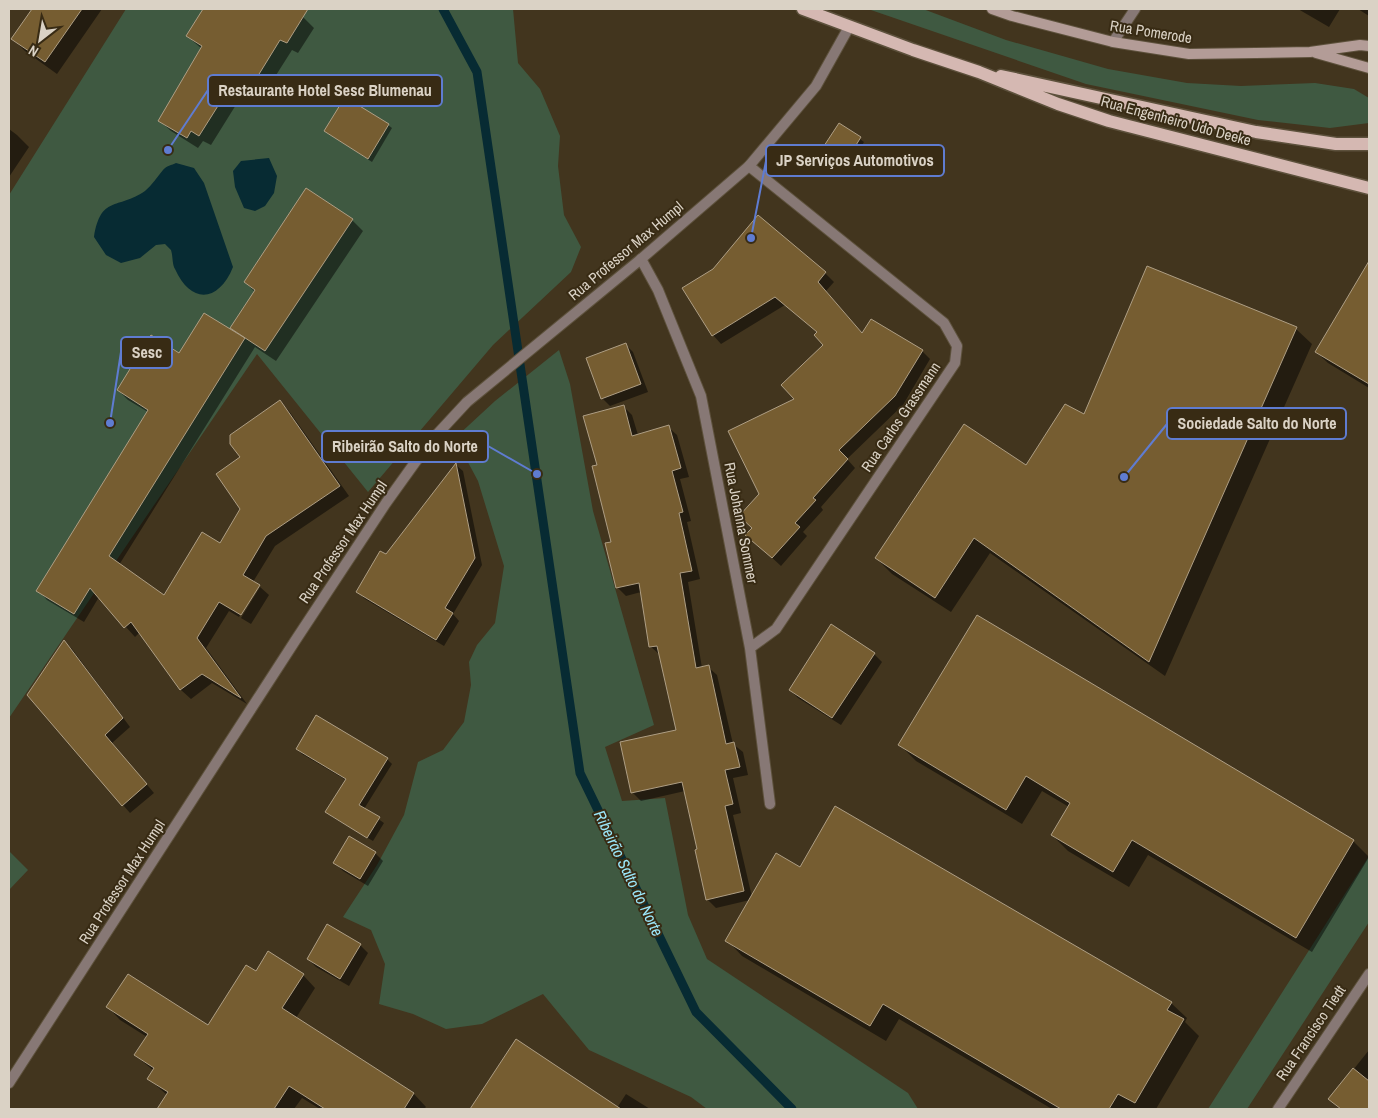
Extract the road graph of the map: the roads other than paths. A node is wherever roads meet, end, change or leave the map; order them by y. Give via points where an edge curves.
1 (802, 9) edge
2 (992, 9) edge
3 (1135, 9) edge
4 (849, 27) junction
5 (1113, 42) junction
6 (1369, 46) edge
7 (1310, 52) junction
8 (1369, 68) edge
9 (979, 72) junction
10 (1369, 144) edge
11 (749, 166) junction
12 (1369, 188) edge
13 (641, 259) junction
14 (750, 648) junction
15 (770, 804) dead end
16 (1369, 974) edge
17 (9, 1083) edge
18 (1278, 1109) edge

1 - 4 main road, Rua Engenheiro Udo Deeke
2 - 5 main road, Rua Pomerode
3 - 5 street
4 - 9 main road, Rua Engenheiro Udo Deeke
4 - 11 street, Rua Professor Max Humpl via 816,86
5 - 7 main road, Rua Pomerode via 1189,54
6 - 7 main road, Rua Pomerode
7 - 8 main road, Rua Pomerode
9 - 10 main road, Rua Engenheiro Udo Deeke via 1256,132 1336,144
9 - 12 main road, Rua Engenheiro Udo Deeke via 1109,121
11 - 13 street, Rua Professor Max Humpl
11 - 14 street, Rua Carlos Grassmann via 944,323 957,346 955,363 776,629
13 - 14 street, Rua Johanna Sommer via 658,290 700,396
13 - 17 street, Rua Professor Max Humpl via 467,402 428,442
14 - 15 street, Rua Johanna Sommer
16 - 18 street, Rua Francisco Tiedt

